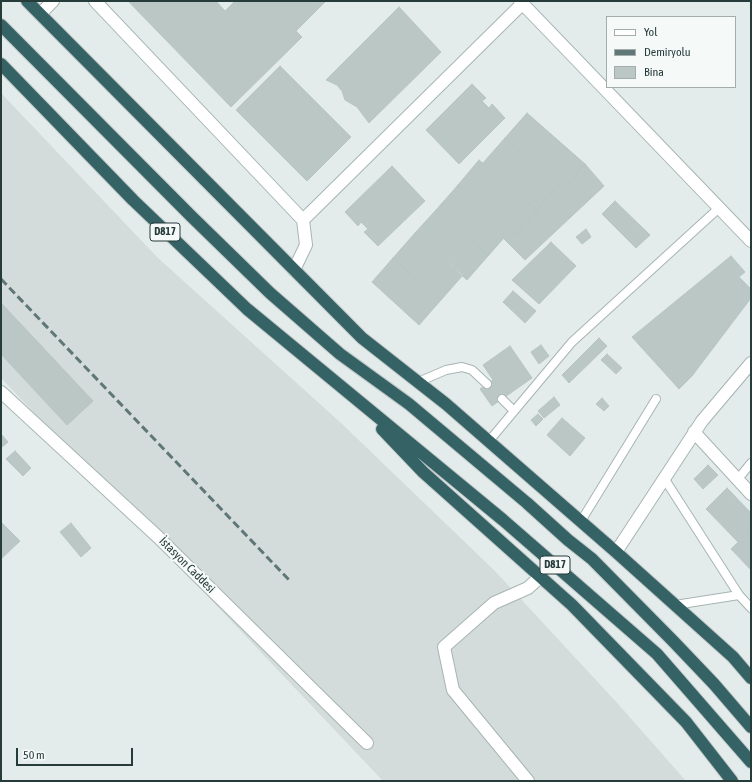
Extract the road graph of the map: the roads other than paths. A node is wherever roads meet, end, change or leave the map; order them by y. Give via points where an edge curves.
1 (27, 1) edge
2 (53, 1) edge
3 (95, 1) edge
4 (521, 2) edge
5 (40, 14) junction
6 (1, 25) edge
7 (1, 64) edge
8 (719, 208) junction
9 (303, 220) junction
10 (751, 241) edge
11 (294, 270) junction
12 (751, 362) edge
13 (418, 382) junction
14 (487, 384) dead end
15 (340, 386) junction
16 (1, 392) edge
17 (502, 399) dead end
18 (656, 399) dead end
19 (514, 411) junction
20 (694, 432) junction
21 (489, 441) junction
22 (751, 463) edge
23 (664, 478) junction
24 (738, 479) junction
25 (751, 494) edge
26 (581, 521) junction
27 (616, 552) junction
28 (540, 577) junction
29 (739, 595) junction
30 (675, 605) junction
31 (751, 608) edge
32 (751, 678) edge
33 (751, 727) edge
34 (367, 743) dead end
35 (751, 762) edge
36 (528, 781) edge
37 (732, 781) edge

1 - 5 highway
2 - 5 street
3 - 9 street
4 - 8 street
4 - 9 street
5 - 11 highway
6 - 33 highway, D817 via 270,293 340,354 409,404 592,559 674,641
7 - 15 highway, D817 via 198,264 247,309
8 - 10 street
8 - 19 lane via 572,342
9 - 11 street via 306,245
11 - 13 highway via 362,338
12 - 20 street
13 - 14 lane via 446,370 462,368 472,370
13 - 21 highway
15 - 28 highway via 423,472
15 - 35 highway, D817 via 503,520 657,654
16 - 34 street, İstasyon Caddesi via 158,538
17 - 19 lane
18 - 26 lane
19 - 21 lane
20 - 23 street
20 - 24 street
21 - 26 highway
22 - 24 lane
23 - 27 street
23 - 29 lane
24 - 25 street
26 - 27 highway
27 - 30 highway
28 - 36 street via 528,588 494,603 444,647 453,690
28 - 37 highway via 572,605 686,722
29 - 30 lane
29 - 31 lane
30 - 32 highway via 733,657

